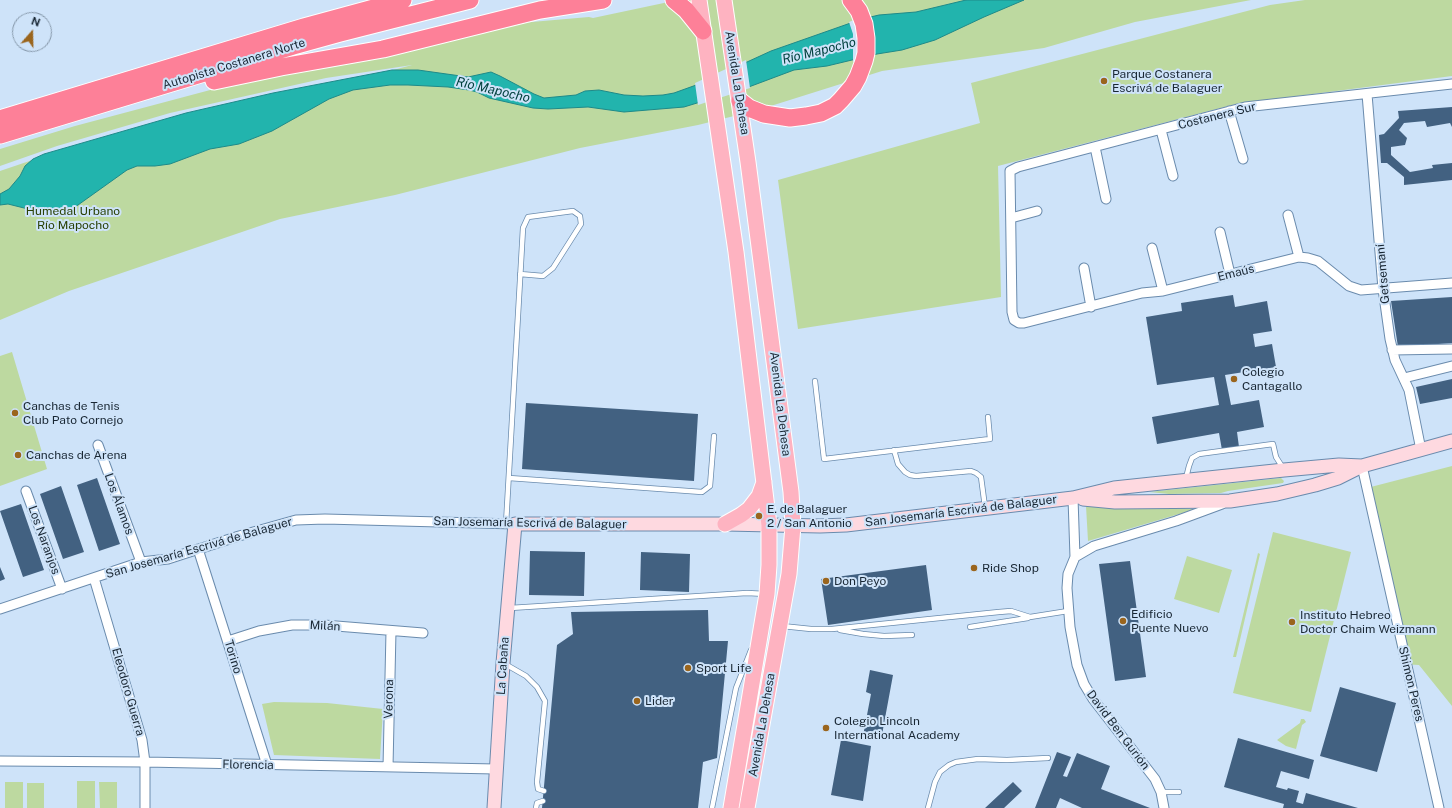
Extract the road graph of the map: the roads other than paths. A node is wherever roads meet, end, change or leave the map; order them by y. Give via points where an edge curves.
1 (358, 0) edge
2 (403, 0) edge
3 (470, 0) edge
4 (603, 0) edge
5 (674, 0) edge
6 (699, 0) edge
7 (724, 0) edge
8 (851, 0) edge
9 (703, 31) junction
10 (242, 45) junction
11 (1452, 84) edge
12 (142, 92) junction
13 (1367, 94) junction
14 (740, 101) junction
15 (1229, 111) junction
16 (0, 119) edge
17 (1161, 130) junction
18 (0, 135) edge
19 (1095, 147) junction
20 (1243, 159) dead end
21 (1173, 176) dead end
22 (1106, 200) dead end
23 (1037, 211) dead end
24 (1288, 215) dead end
25 (1011, 218) junction
26 (1220, 232) dead end
27 (1152, 248) dead end
28 (1298, 257) junction
29 (1084, 268) dead end
30 (520, 274) junction
31 (1230, 274) junction
32 (1452, 283) edge
33 (1383, 289) junction
34 (1163, 291) junction
35 (1091, 307) junction
36 (1452, 349) edge
37 (1392, 350) junction
38 (1452, 366) edge
39 (1404, 378) junction
40 (815, 381) dead end
41 (988, 417) dead end
42 (714, 436) dead end
43 (1452, 441) edge
44 (98, 445) dead end
45 (894, 450) junction
46 (1420, 450) junction
47 (1362, 466) junction
48 (1284, 470) junction
49 (509, 478) junction
50 (1186, 480) junction
51 (764, 481) junction
52 (26, 491) dead end
53 (1277, 494) junction
54 (1073, 498) junction
55 (1230, 501) junction
56 (985, 508) junction
57 (511, 524) junction
58 (725, 524) junction
59 (769, 525) junction
60 (793, 526) junction
61 (198, 549) junction
62 (1075, 557) junction
63 (141, 562) junction
64 (94, 578) junction
65 (62, 589) junction
66 (767, 594) junction
67 (508, 608) junction
68 (0, 609) edge
69 (1068, 611) junction
70 (1030, 617) junction
71 (764, 621) junction
72 (780, 626) junction
73 (970, 628) dead end
74 (832, 629) junction
75 (391, 631) junction
76 (423, 633) dead end
77 (912, 634) dead end
78 (228, 641) junction
79 (503, 663) junction
80 (1048, 758) dead end
81 (0, 761) edge
82 (145, 762) junction
83 (267, 765) junction
84 (388, 767) junction
85 (496, 770) junction
86 (544, 791) dead end
87 (1161, 792) junction
88 (1179, 792) dead end
89 (543, 801) dead end
90 (145, 808) edge
91 (494, 808) edge
92 (536, 808) edge
93 (712, 808) edge
94 (732, 808) edge
95 (748, 808) edge
96 (928, 808) edge
97 (1164, 808) edge
98 (1439, 808) edge

1 - 10 highway
2 - 10 highway, Autopista Costanera Norte
3 - 12 highway, Autopista Costanera Norte via 340,33
4 - 12 highway via 510,17 383,49 204,83
5 - 9 highway
6 - 9 main road, Avenida La Dehesa
7 - 14 main road, Avenida La Dehesa
8 - 14 highway via 864,24 864,61 858,78 835,106 814,115 790,118 764,114
9 - 51 main road, Avenida La Dehesa via 737,260
10 - 16 highway, Autopista Costanera Norte
11 - 13 street, Costanera Sur
12 - 18 highway, Autopista Costanera Norte
13 - 15 street, Costanera Sur via 1245,106
13 - 33 street, Getsemaní
14 - 60 main road, Avenida La Dehesa via 791,492
15 - 17 street, Costanera Sur
15 - 20 street
17 - 19 street, Costanera Sur
17 - 21 street
19 - 22 street
19 - 25 street, Costanera Sur via 1010,171
23 - 25 street
24 - 28 street
25 - 35 street, Emaús via 1012,318 1015,322 1019,324
26 - 31 street
27 - 34 street
28 - 31 street, Emaús
28 - 33 street, Emaús via 1318,262 1355,288
29 - 35 street
30 - 30 lane via 523,228 528,218 573,211 580,216 581,224 553,268 543,276
30 - 49 lane
31 - 34 street, Emaús
32 - 33 street, Emaús
33 - 37 street, Getsemaní
34 - 35 street, Emaús via 1148,292
36 - 37 street
37 - 39 street, Getsemaní
38 - 39 street
39 - 46 street, Getsemaní via 1409,390
40 - 45 lane via 824,459
41 - 45 lane via 990,439
42 - 49 lane via 710,486 702,492
43 - 46 street, San Josemaría Escrivá de Balaguer
44 - 63 street, Los Álamos
45 - 56 lane via 898,464 910,475 976,472 981,477
46 - 47 street, San Josemaría Escrivá de Balaguer
47 - 48 street, San Josemaría Escrivá de Balaguer via 1339,465
47 - 53 street, San Josemaría Escrivá de Balaguer via 1338,478
47 - 98 street, Shimon Peres
48 - 50 street, San Josemaría Escrivá de Balaguer
48 - 50 lane via 1276,457 1273,444 1199,454 1192,458
48 - 53 street via 1289,474 1290,480
49 - 57 lane
50 - 54 street, San Josemaría Escrivá de Balaguer via 1114,488
51 - 58 main road via 752,506
51 - 59 main road, Avenida La Dehesa
52 - 65 street, Los Naranjos
53 - 55 street, San Josemaría Escrivá de Balaguer
54 - 55 street, San Josemaría Escrivá de Balaguer via 1115,502
54 - 56 street, San Josemaría Escrivá de Balaguer
54 - 62 street, David Ben Gurión
55 - 62 street via 1176,521 1094,546
56 - 60 street, San Josemaría Escrivá de Balaguer via 846,525
57 - 58 street, San Josemaría Escrivá de Balaguer
57 - 61 street, San Josemaría Escrivá de Balaguer via 296,520
57 - 67 street, La Cabaña
58 - 59 street, San Josemaría Escrivá de Balaguer
59 - 60 street, San Josemaría Escrivá de Balaguer
59 - 66 main road, Avenida La Dehesa
60 - 72 main road, Avenida La Dehesa
61 - 63 street, San Josemaría Escrivá de Balaguer via 168,559
61 - 78 street, Torino
62 - 69 street, David Ben Gurión via 1068,574
63 - 64 street, San Josemaría Escrivá de Balaguer
64 - 65 street, San Josemaría Escrivá de Balaguer
64 - 82 street, Eleodoro Guerra via 142,740
65 - 68 street, San Josemaría Escrivá de Balaguer
66 - 67 lane via 747,593
66 - 71 main road, Avenida La Dehesa
67 - 79 street, La Cabaña
69 - 70 lane
69 - 87 street, David Ben Gurión via 1074,652 1084,684 1153,775
70 - 73 lane
70 - 74 lane via 1011,611
71 - 93 lane via 736,688
71 - 94 main road, Avenida La Dehesa
72 - 74 lane
72 - 95 main road, Avenida La Dehesa
74 - 77 lane via 884,636
75 - 76 street, Milán
75 - 78 street, Milán via 292,625 259,631
75 - 84 street, Verona
78 - 83 street, Torino
79 - 85 street, La Cabaña
79 - 86 lane via 526,676 537,687 545,701 537,782 538,789
80 - 96 lane via 978,759 956,762 940,772
81 - 82 street, Florencia
82 - 83 street, Florencia
82 - 90 street, Eleodoro Guerra
83 - 84 street, Florencia
84 - 85 street, Florencia
85 - 91 street, La Cabaña
87 - 88 lane
87 - 97 street, David Ben Gurión
89 - 92 lane via 537,803

